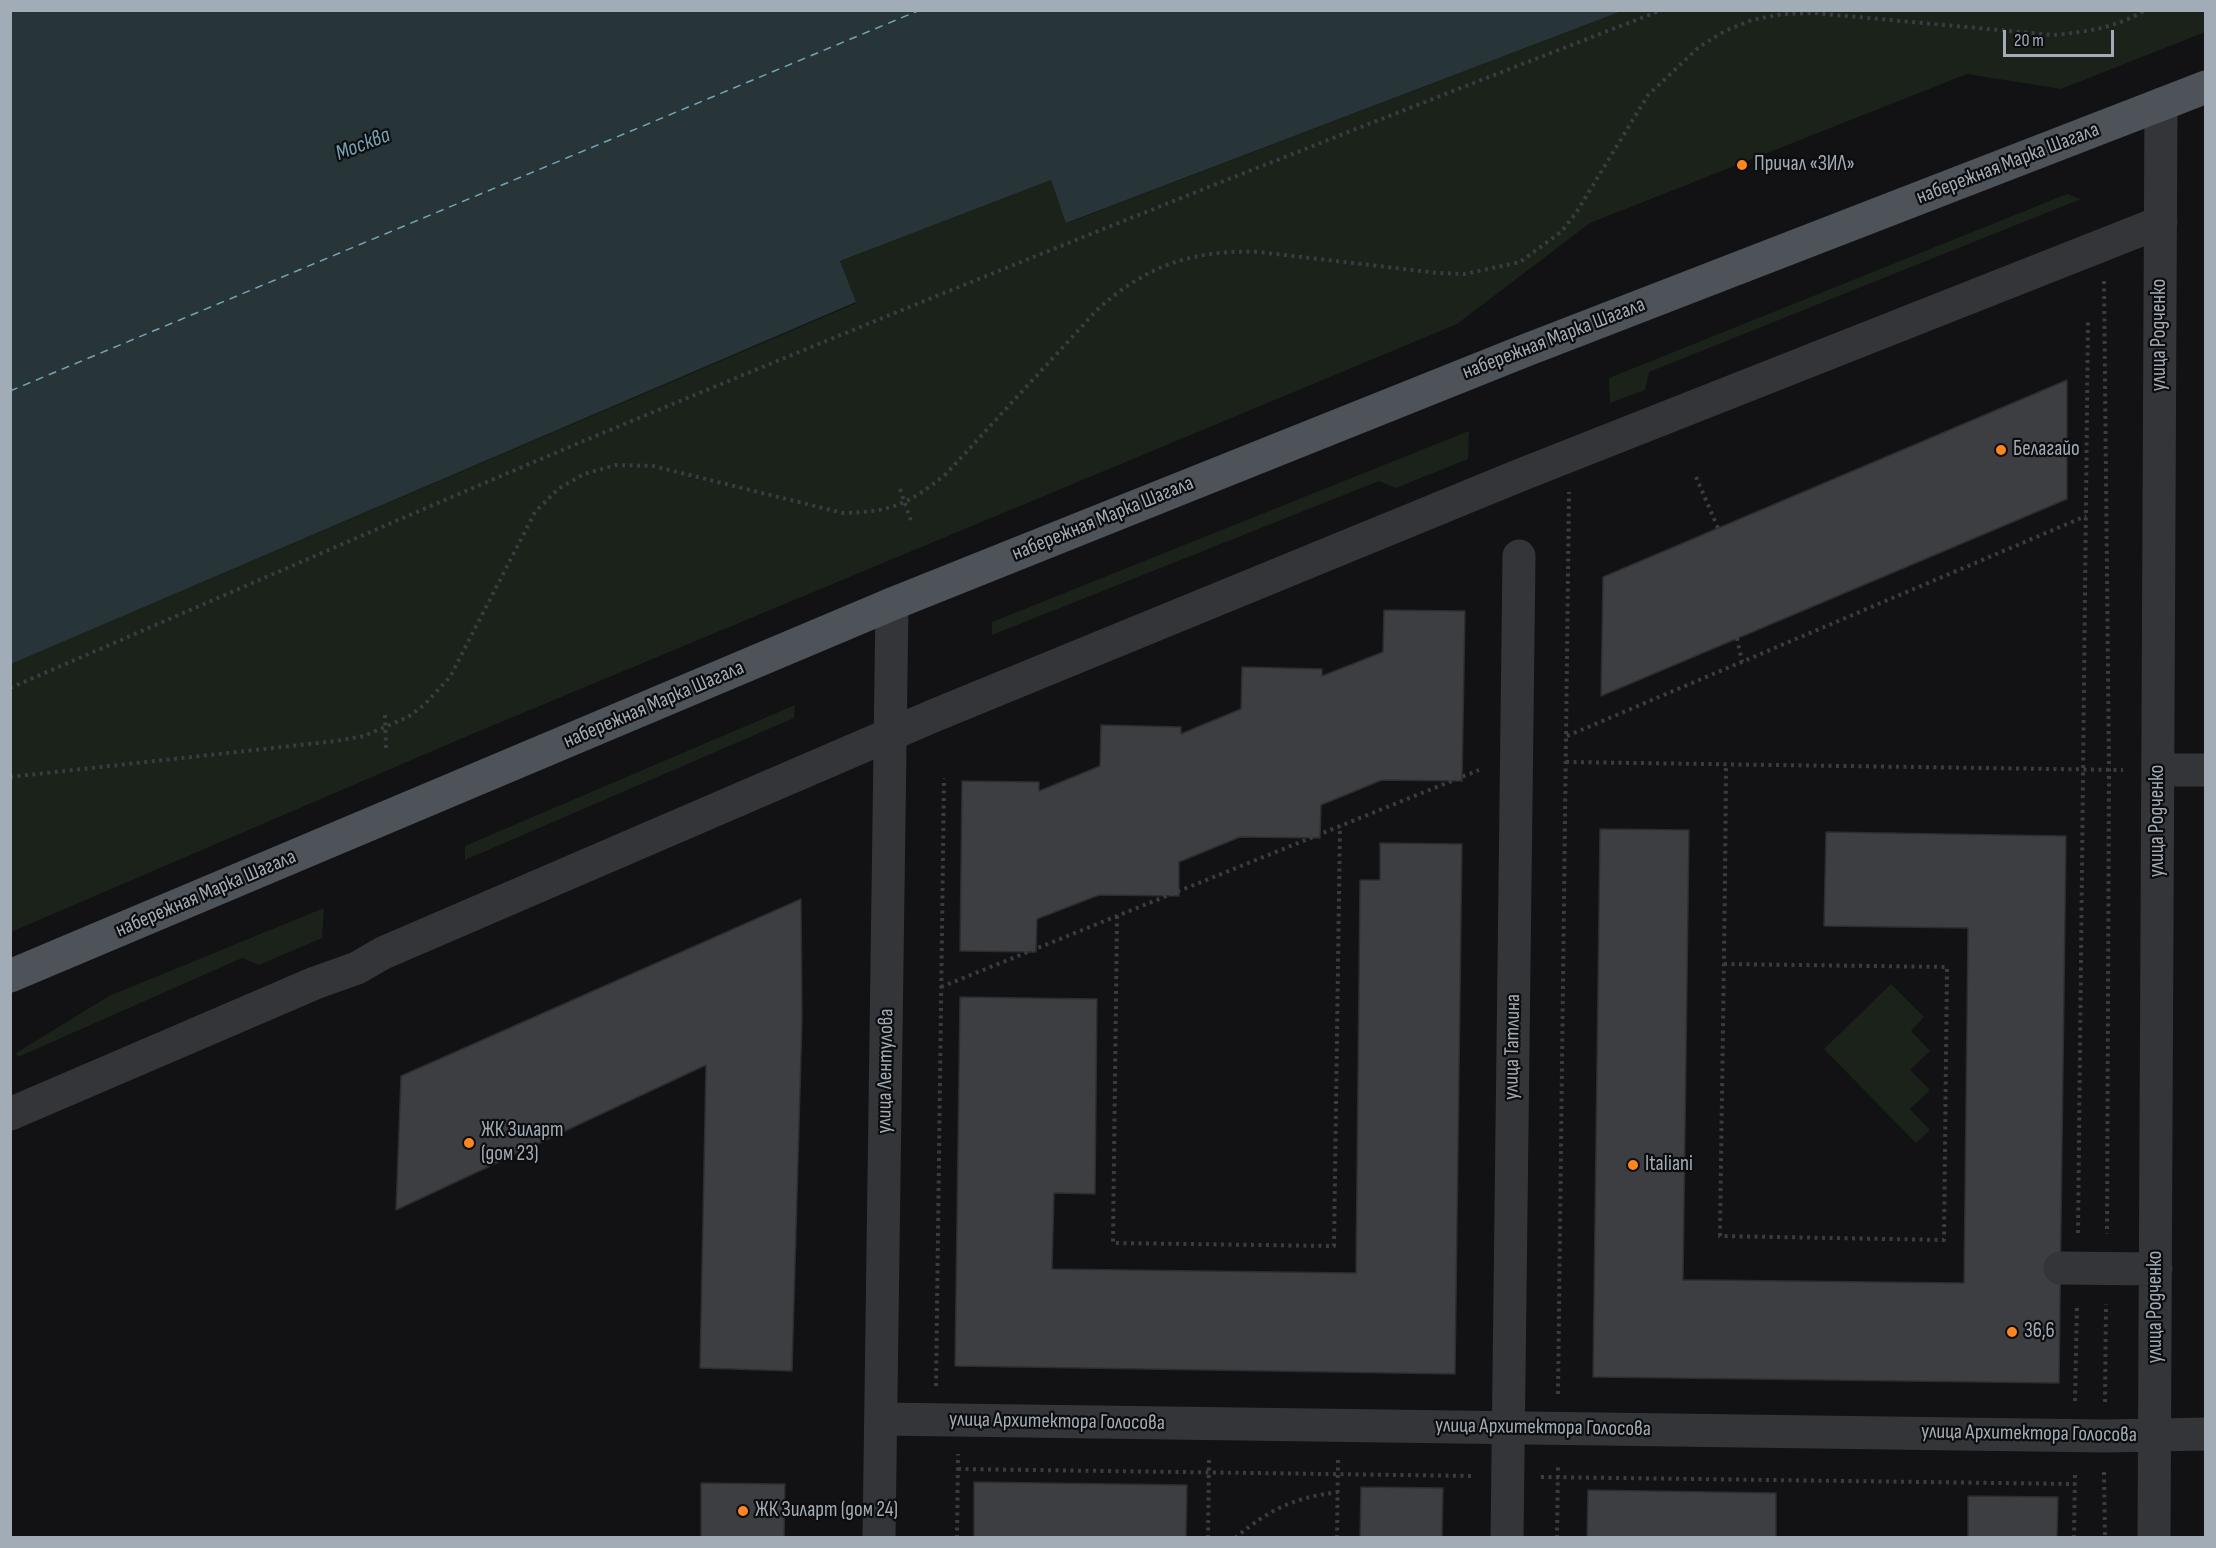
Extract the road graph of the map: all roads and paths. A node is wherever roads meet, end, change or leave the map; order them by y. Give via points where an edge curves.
1 (1662, 10) edge
2 (2145, 10) edge
3 (2205, 87) edge
4 (2161, 104) junction
5 (2161, 222) junction
6 (2103, 277) dead end
7 (2088, 319) dead end
8 (1570, 455) junction
9 (1696, 477) dead end
10 (900, 489) dead end
11 (1580, 490) dead end
12 (1569, 494) junction
13 (1559, 499) dead end
14 (905, 502) junction
15 (2086, 516) junction
16 (911, 521) dead end
17 (1718, 528) dead end
18 (1519, 556) dead end
19 (891, 604) junction
20 (1737, 639) dead end
21 (1742, 662) junction
22 (10, 688) edge
23 (385, 715) dead end
24 (385, 728) junction
25 (890, 735) junction
26 (1567, 736) junction
27 (386, 749) dead end
28 (1566, 762) junction
29 (1726, 764) junction
30 (1479, 770) dead end
31 (2083, 770) junction
32 (2109, 770) junction
33 (2158, 770) junction
34 (2205, 770) edge
35 (10, 777) edge
36 (944, 778) dead end
37 (1340, 826) junction
38 (1117, 916) junction
39 (1724, 964) junction
40 (10, 976) edge
41 (941, 987) junction
42 (10, 1114) edge
43 (2082, 1258) junction
44 (2156, 1259) junction
45 (881, 1419) junction
46 (947, 1420) junction
47 (1209, 1424) junction
48 (1339, 1425) junction
49 (1508, 1428) junction
50 (1558, 1428) junction
51 (2205, 1434) edge
52 (2149, 1435) junction
53 (2090, 1436) junction
54 (1338, 1492) junction
55 (879, 1538) edge
56 (957, 1538) edge
57 (1208, 1538) edge
58 (1235, 1538) edge
59 (1337, 1538) edge
60 (1507, 1538) edge
61 (1557, 1538) edge
62 (2074, 1538) edge
63 (2105, 1538) edge
64 (2154, 1538) edge

1 - 22 path via 1153,209 612,430
2 - 14 path via 2091,31 2053,35 1814,13 1752,20 1699,47 1648,95 1576,213 1561,232 1520,262 1465,274 1259,252 1231,251 1175,262 1141,276 1097,310 946,474
3 - 4 main road, набережная Марка Шагала
4 - 5 street, улица Родченко
4 - 19 main road, набережная Марка Шагала via 1524,351
5 - 8 street
5 - 33 street, улица Родченко
6 - 32 path
7 - 15 path
8 - 12 path
8 - 25 street
9 - 17 path
10 - 14 path
11 - 12 path
12 - 13 path
12 - 26 path
14 - 16 path
14 - 24 path via 869,512 843,513 653,466 616,465 584,474 558,489 535,512 450,677 424,705
15 - 21 path
15 - 31 path
18 - 49 street, улица Татлина
19 - 25 street, улица Лентулова
19 - 40 main road, набережная Марка Шагала
20 - 21 path
21 - 26 path
23 - 24 path
24 - 27 path
24 - 35 path via 336,741
25 - 42 street via 383,953 357,968 315,982
25 - 45 street, улица Лентулова
26 - 28 path
28 - 29 path
28 - 50 path
29 - 31 path
29 - 39 path
30 - 37 path
31 - 32 path
31 - 43 path
32 - 33 path
32 - 43 path
33 - 34 street
33 - 44 street, улица Родченко
36 - 41 path
37 - 38 path
37 - 38 path via 1334,1246 1113,1243
38 - 41 path
39 - 39 path via 1947,967 1944,1240 1720,1236
41 - 46 path
43 - 44 street
43 - 53 path
43 - 53 path
44 - 52 street, улица Родченко
45 - 46 street, улица Архитектора Голосова
45 - 55 street, улица Лентулова
46 - 47 street, улица Архитектора Голосова
46 - 56 path
47 - 48 street, улица Архитектора Голосова
47 - 57 path
48 - 49 street, улица Архитектора Голосова
48 - 54 path
49 - 50 street, улица Архитектора Голосова
49 - 60 street, улица Татлина
50 - 53 street, улица Архитектора Голосова
50 - 61 path
51 - 52 street, улица Архитектора Голосова
52 - 53 street, улица Архитектора Голосова
52 - 64 street, улица Родченко
53 - 62 path
53 - 63 path
54 - 58 path via 1309,1496 1282,1506 1259,1518
54 - 59 path

